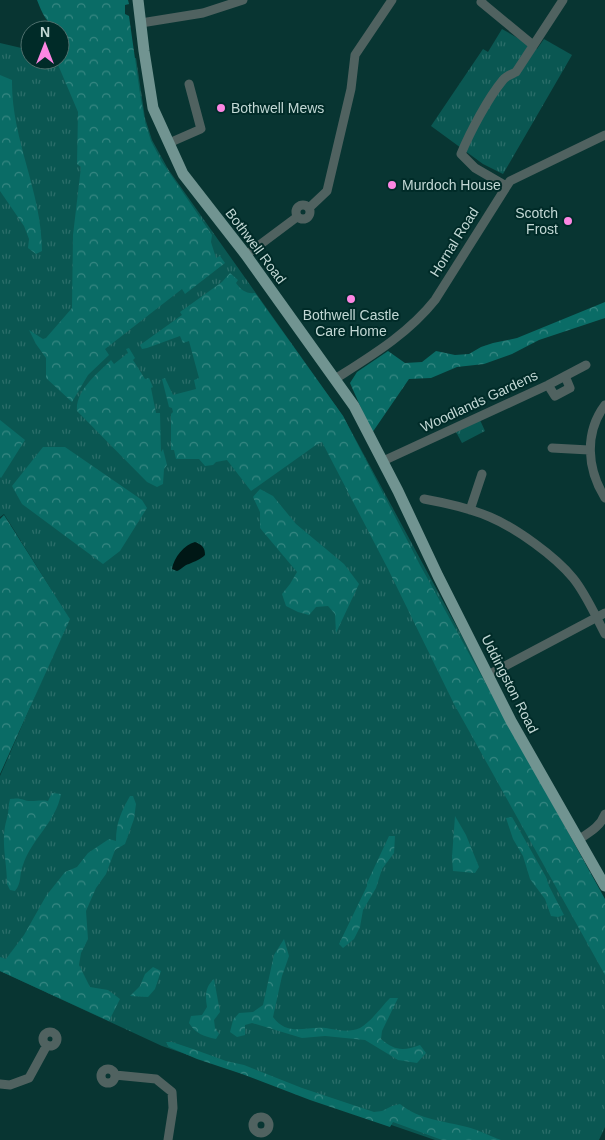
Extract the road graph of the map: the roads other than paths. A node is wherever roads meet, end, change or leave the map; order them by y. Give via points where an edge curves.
1 (138, 0) edge
2 (243, 0) edge
3 (392, 0) edge
4 (482, 0) edge
5 (563, 0) edge
6 (141, 23) junction
7 (533, 45) junction
8 (188, 84) dead end
9 (605, 135) edge
10 (169, 143) junction
11 (506, 186) junction
12 (246, 255) junction
13 (586, 365) dead end
14 (565, 376) junction
15 (335, 379) junction
16 (548, 385) junction
17 (605, 405) edge
18 (552, 448) dead end
19 (589, 450) junction
20 (383, 461) junction
21 (482, 474) dead end
22 (398, 490) joint
23 (605, 498) edge
24 (424, 499) dead end
25 (470, 510) junction
26 (605, 613) edge
27 (597, 618) junction
28 (605, 634) edge
29 (488, 675) junction
30 (605, 814) edge
31 (578, 840) junction
32 (605, 886) edge
33 (46, 1045) dead end
34 (116, 1075) dead end
35 (0, 1084) edge
36 (168, 1140) edge

1 - 6 main road, Bothwell Road
2 - 6 street via 203,13
3 - 12 street via 355,55 351,89 326,191 309,208 299,206 298,217
4 - 7 street
5 - 7 street
6 - 10 main road, Bothwell Road via 154,108
7 - 11 street via 516,72 504,78 461,154 475,168
8 - 10 street via 201,129
9 - 11 street, Hornal Road via 510,181
10 - 12 main road, Bothwell Road via 183,174
11 - 15 street, Hornal Road via 422,316 378,352
12 - 15 main road, Bothwell Road
13 - 14 street, Woodlands Gardens
14 - 16 street, Woodlands Gardens
14 - 16 street via 570,388 563,392 555,396
15 - 20 main road, Bothwell Road via 354,406
16 - 20 street, Woodlands Gardens
17 - 19 street via 596,419
18 - 19 street
19 - 23 street via 591,468
20 - 22 main road, Bothwell Road
21 - 25 street
22 - 29 main road, Uddingston Road
24 - 25 street
25 - 27 street via 490,516 552,556 573,578
26 - 27 street
27 - 28 street
27 - 29 street
29 - 31 main road, Uddingston Road
30 - 31 street via 602,822
31 - 32 main road, Uddingston Road
33 - 35 street via 29,1078 10,1085
34 - 36 street via 156,1079 172,1092

